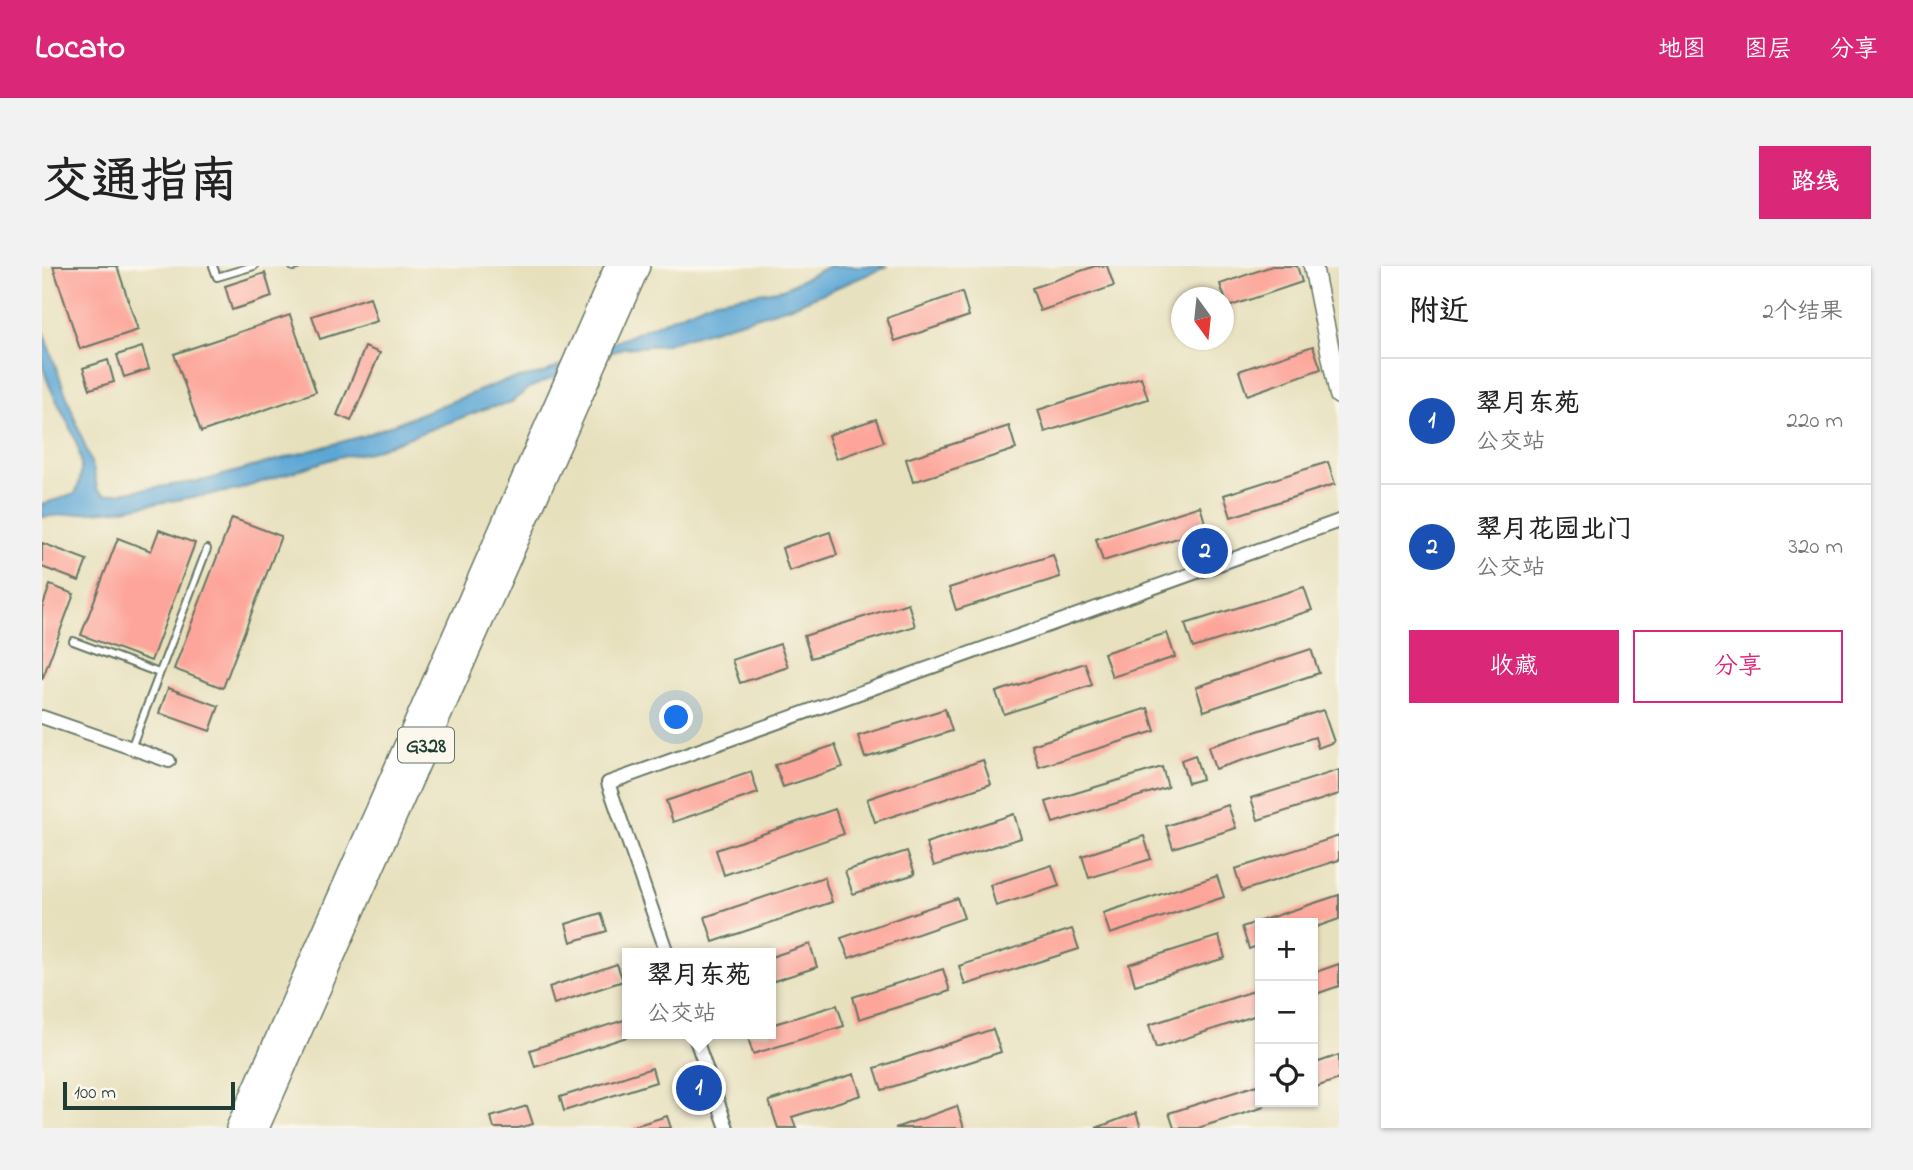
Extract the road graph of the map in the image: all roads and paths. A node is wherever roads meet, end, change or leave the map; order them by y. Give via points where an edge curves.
1 (213, 266) edge
2 (254, 266) edge
3 (617, 266) edge
4 (638, 266) edge
5 (1313, 266) edge
6 (592, 352) junction
7 (1339, 395) edge
8 (1339, 521) edge
9 (207, 549) dead end
10 (73, 641) dead end
11 (159, 673) junction
12 (42, 717) edge
13 (131, 748) junction
14 (169, 761) dead end
15 (665, 948) edge
16 (696, 1039) edge
17 (238, 1128) edge
18 (257, 1128) edge
19 (727, 1128) edge

1 - 2 lane via 217,277
3 - 6 highway, G328
4 - 6 highway, G328
5 - 7 street
6 - 17 highway, G328 via 569,376
6 - 18 highway, G328
8 - 15 street via 608,783
9 - 11 lane
10 - 11 lane
11 - 13 lane
12 - 13 street
13 - 14 street
16 - 19 street

